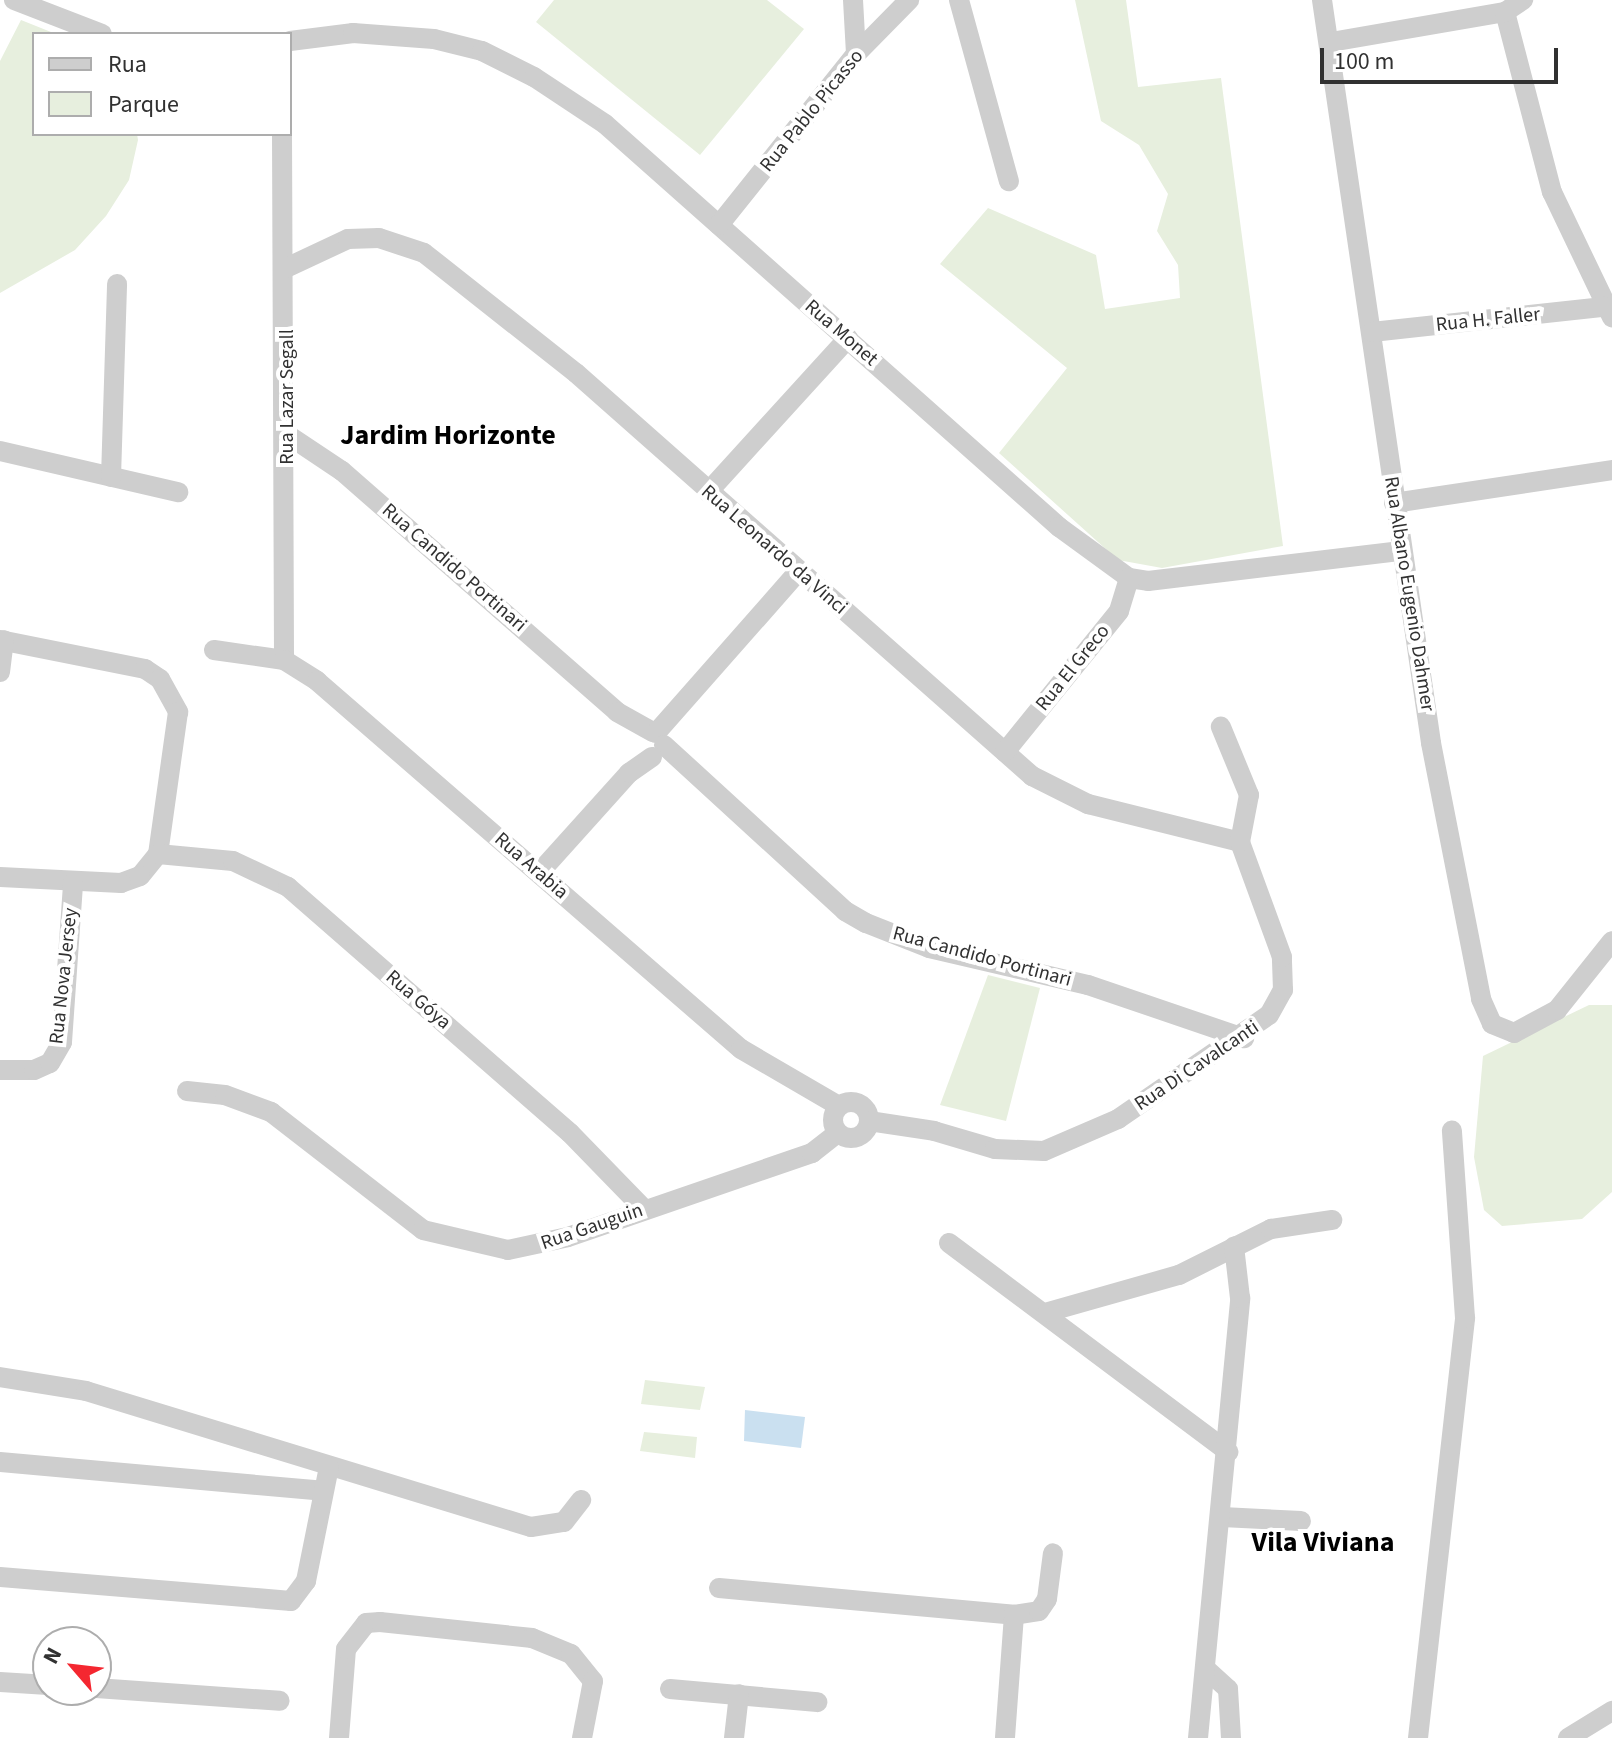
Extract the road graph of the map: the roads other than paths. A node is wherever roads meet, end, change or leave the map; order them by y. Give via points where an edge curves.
1 (14, 0) edge
2 (853, 0) edge
3 (909, 0) edge
4 (959, 0) edge
5 (1322, 0) edge
6 (1523, 0) edge
7 (1505, 12) junction
8 (97, 32) edge
9 (292, 41) edge
10 (1331, 42) junction
11 (856, 54) junction
12 (282, 136) edge
13 (1009, 181) dead end
14 (719, 225) junction
15 (285, 229) junction
16 (324, 246) junction
17 (286, 268) junction
18 (117, 284) dead end
19 (1608, 312) edge
20 (1372, 332) junction
21 (848, 338) junction
22 (288, 435) junction
23 (0, 451) edge
24 (324, 461) junction
25 (288, 470) junction
26 (1612, 470) edge
27 (111, 477) junction
28 (178, 492) dead end
29 (708, 492) junction
30 (1394, 503) junction
31 (1401, 551) junction
32 (798, 572) junction
33 (1129, 578) junction
34 (2, 640) edge
35 (214, 650) dead end
36 (284, 660) junction
37 (0, 672) edge
38 (1221, 727) dead end
39 (656, 746) junction
40 (1005, 752) junction
41 (1240, 842) junction
42 (158, 854) junction
43 (539, 873) junction
44 (0, 877) edge
45 (73, 883) junction
46 (1612, 941) edge
47 (1244, 1038) junction
48 (0, 1070) edge
49 (187, 1091) dead end
50 (839, 1106) junction
51 (869, 1121) junction
52 (1452, 1130) dead end
53 (838, 1133) junction
54 (1018, 1151) joint
55 (644, 1209) junction
56 (1332, 1220) dead end
57 (949, 1243) dead end
58 (1234, 1246) junction
59 (1048, 1312) junction
60 (0, 1377) edge
61 (1228, 1452) junction
62 (0, 1462) edge
63 (329, 1467) junction
64 (323, 1491) junction
65 (581, 1500) dead end
66 (1222, 1517) junction
67 (1301, 1521) dead end
68 (1053, 1553) dead end
69 (0, 1577) edge
70 (719, 1588) dead end
71 (1014, 1615) junction
72 (1208, 1671) junction
73 (0, 1682) edge
74 (32, 1684) edge
75 (112, 1689) edge
76 (670, 1689) dead end
77 (739, 1694) junction
78 (280, 1701) dead end
79 (817, 1702) dead end
80 (1612, 1711) edge
81 (1424, 1717) junction
82 (339, 1738) edge
83 (582, 1738) edge
84 (734, 1738) edge
85 (1005, 1738) edge
86 (1198, 1738) edge
87 (1231, 1738) edge
88 (1418, 1738) edge
89 (1434, 1738) edge
90 (1568, 1738) edge

1 - 8 street
2 - 11 street
3 - 11 street, Rua Pablo Picasso
4 - 13 street
5 - 10 street, Rua Albano Eugenio Dahmer
6 - 7 street
7 - 10 street
7 - 19 street via 1552,192
9 - 14 street, Rua Monet via 401,34 510,63 605,124
10 - 20 street, Rua Albano Eugenio Dahmer
11 - 14 street, Rua Pablo Picasso
12 - 15 street, Rua Lazar Segall
14 - 21 street, Rua Monet
15 - 16 street
15 - 17 street, Rua Lazar Segall
16 - 17 street, Rua Leonardo da Vinci
16 - 29 street, Rua Leonardo da Vinci via 379,238 437,261 576,373
17 - 22 street, Rua Lazar Segall
18 - 27 street
19 - 20 street, Rua H. Faller
20 - 30 street, Rua Albano Eugenio Dahmer
21 - 29 street
21 - 33 street, Rua Monet via 1069,536
22 - 24 street, Rua Candido Portinari
22 - 25 street, Rua Lazar Segall
23 - 27 street
24 - 25 street
24 - 39 street, Rua Candido Portinari via 455,566
25 - 36 street, Rua Lazar Segall
26 - 30 street
27 - 28 street
29 - 32 street, Rua Leonardo da Vinci
30 - 31 street, Rua Albano Eugenio Dahmer
31 - 33 street via 1148,581
31 - 46 street, Rua Albano Eugenio Dahmer via 1431,743 1481,999 1492,1024 1514,1033 1557,1010
32 - 39 street
32 - 40 street, Rua Leonardo da Vinci
33 - 40 street, Rua El Greco via 1119,611
34 - 37 street
34 - 42 street via 145,669 170,693 178,712
35 - 36 street, Rua Arabia
36 - 43 street, Rua Arabia via 355,712
38 - 41 street, Rua Di Cavalcanti via 1249,795
39 - 43 street
39 - 47 street, Rua Candido Portinari via 845,911 889,934 1088,985
40 - 41 street, Rua Leonardo da Vinci via 1032,776 1088,804
41 - 47 street, Rua Di Cavalcanti via 1283,968 1279,1002
42 - 45 street via 134,880
42 - 55 street, Rua Góya via 233,861 288,887 570,1133
43 - 50 street, Rua Arabia via 741,1049
44 - 45 street
45 - 48 street, Rua Nova Jersey via 62,1042 42,1066
47 - 54 street, Rua Di Cavalcanti via 1118,1119 1044,1151
49 - 55 street, Rua Gauguin via 234,1097 271,1112 399,1218 450,1241 530,1248
50 - 51 street, Rua Arabia via 858,1103
50 - 53 street via 832,1120
51 - 53 street via 857,1137
51 - 54 street, Rua Arabia
52 - 81 street via 1465,1318
53 - 55 street, Rua Gauguin via 812,1153
56 - 58 street via 1290,1223
57 - 59 street
58 - 59 street via 1179,1275
58 - 61 street via 1240,1298
59 - 61 street
60 - 63 street via 86,1391
61 - 66 street
62 - 64 street
63 - 64 street
63 - 65 street via 531,1527 564,1522
64 - 69 street via 306,1581 291,1601
66 - 67 street
66 - 72 street
68 - 71 street via 1047,1599 1039,1611
70 - 71 street
71 - 85 street
72 - 86 street
72 - 87 street via 1228,1689
73 - 74 street
75 - 78 street
76 - 77 street
77 - 79 street
77 - 84 street
80 - 90 street
81 - 88 street
81 - 89 street
82 - 83 street via 346,1649 366,1623 380,1622 532,1638 571,1654 593,1681

